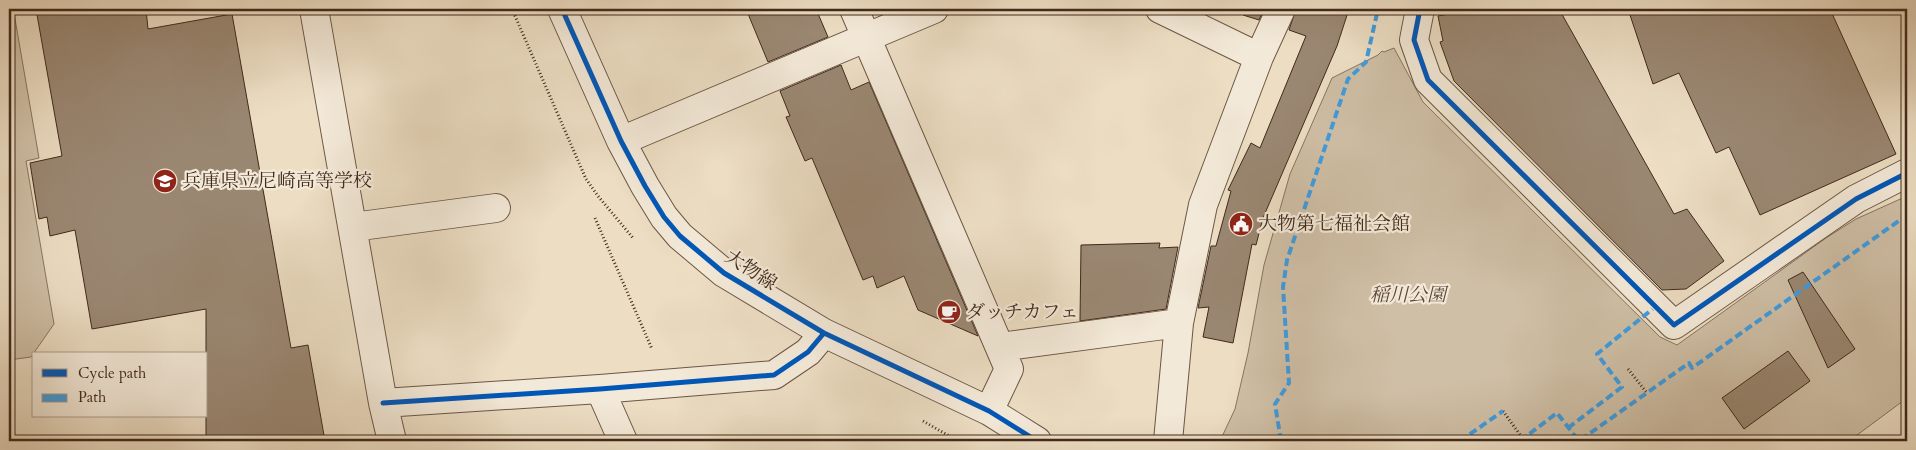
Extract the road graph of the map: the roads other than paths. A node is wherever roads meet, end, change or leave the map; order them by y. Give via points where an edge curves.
1 (314, 9) edge
2 (562, 9) edge
3 (854, 9) edge
4 (934, 9) edge
5 (1160, 9) edge
6 (1281, 9) edge
7 (1420, 9) edge
8 (867, 36) junction
9 (1259, 58) junction
10 (621, 141) junction
11 (1907, 174) edge
12 (496, 208) dead end
13 (353, 227) junction
14 (1179, 323) junction
15 (824, 333) junction
16 (1000, 347) junction
17 (600, 389) junction
18 (383, 402) junction
19 (990, 411) junction
20 (392, 441) edge
21 (623, 441) edge
22 (1037, 441) edge
23 (1168, 441) edge

1 - 13 street
2 - 10 street, 大物線
3 - 8 street
4 - 8 street
5 - 9 street
6 - 9 street
7 - 11 street via 1414,40 1428,80 1674,325 1856,199
8 - 10 street
8 - 16 street
9 - 14 street via 1203,205
10 - 15 street, 大物線 via 664,217 680,236 724,273
12 - 13 street
13 - 18 street
14 - 16 street
14 - 23 street
15 - 17 street via 808,352 774,375
15 - 19 street, 大物線
16 - 19 street via 1009,369
17 - 18 street
17 - 21 street
18 - 20 street
19 - 22 street, 大物線

